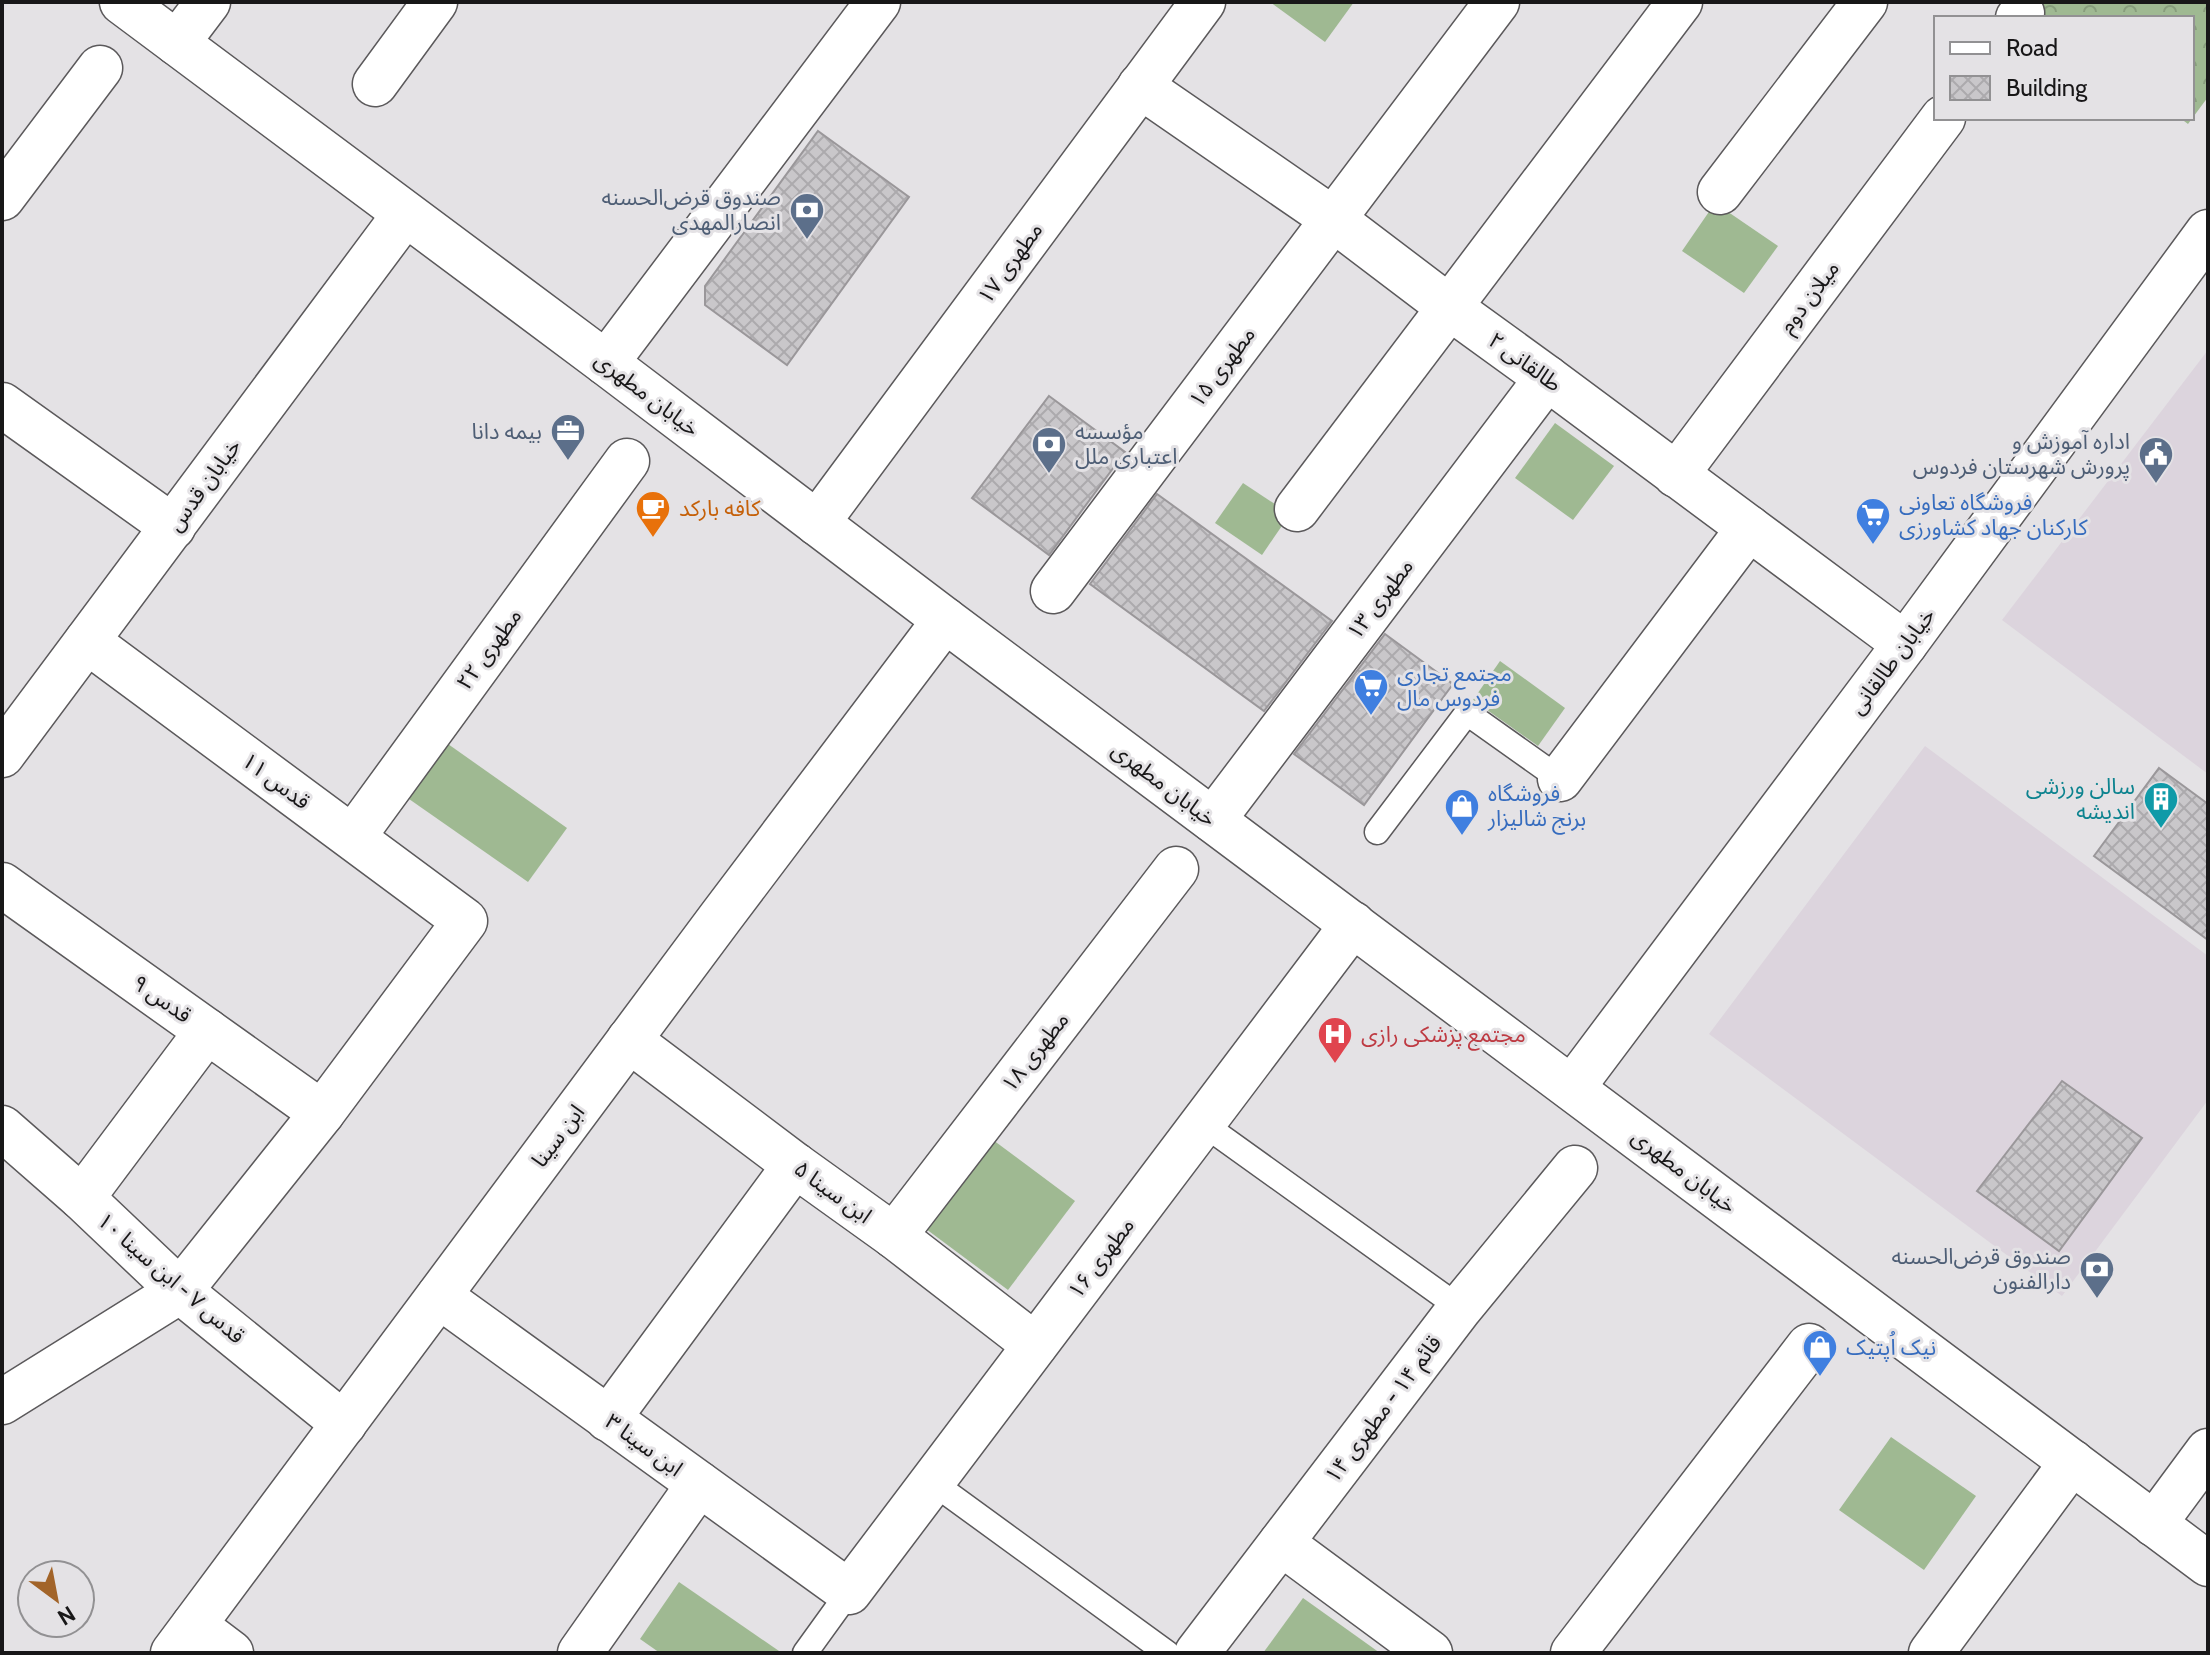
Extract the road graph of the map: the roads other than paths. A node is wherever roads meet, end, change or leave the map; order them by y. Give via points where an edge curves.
1 (122, 2) edge
2 (208, 2) edge
3 (435, 2) edge
4 (878, 2) edge
5 (1203, 2) edge
6 (1497, 2) edge
7 (1680, 2) edge
8 (1865, 2) edge
9 (177, 43) junction
10 (100, 68) dead end
11 (375, 84) dead end
12 (1140, 86) junction
13 (1942, 120) edge
14 (1720, 192) dead end
15 (2, 198) edge
16 (405, 214) junction
17 (1333, 219) junction
18 (2208, 232) edge
19 (1449, 307) junction
20 (606, 363) junction
21 (1547, 378) junction
22 (2, 405) edge
23 (627, 461) dead end
24 (1676, 475) junction
25 (1297, 509) dead end
26 (817, 523) junction
27 (173, 527) junction
28 (1749, 528) junction
29 (1053, 591) dead end
30 (945, 620) junction
31 (87, 641) junction
32 (1905, 644) junction
33 (2, 755) edge
34 (1560, 779) joint
35 (1213, 820) junction
36 (1377, 832) dead end
37 (353, 837) junction
38 (1176, 869) dead end
39 (2, 885) edge
40 (1353, 924) junction
41 (207, 1031) junction
42 (629, 1040) junction
43 (1572, 1088) junction
44 (322, 1113) junction
45 (1202, 1123) junction
46 (2, 1128) edge
47 (795, 1165) junction
48 (1575, 1168) dead end
49 (82, 1198) junction
50 (894, 1236) junction
51 (180, 1291) junction
52 (439, 1296) junction
53 (1460, 1308) junction
54 (1035, 1345) junction
55 (1809, 1346) dead end
56 (2, 1402) edge
57 (608, 1419) junction
58 (344, 1424) junction
59 (2208, 1451) edge
60 (2072, 1462) junction
61 (932, 1482) junction
62 (699, 1484) junction
63 (2154, 1524) junction
64 (1281, 1543) junction
65 (2208, 1564) edge
66 (849, 1592) junction
67 (184, 1639) edge
68 (231, 1653) edge
69 (580, 1653) edge
70 (805, 1653) edge
71 (1167, 1653) edge
72 (1197, 1653) edge
73 (1430, 1653) edge
74 (1573, 1653) edge
75 (1931, 1653) edge

1 - 9 street, خیابان مطهری
2 - 9 street
3 - 11 street
4 - 20 street
5 - 12 street, مطهری ۱۷
6 - 17 street, مطهری ۱۵
7 - 19 street
8 - 14 street
9 - 16 street, خیابان مطهری
10 - 15 street
12 - 17 street, طالقانی ۲
12 - 26 street, مطهری ۱۷
13 - 24 street, میلان دوم
16 - 20 street, خیابان مطهری
16 - 27 street, خیابان قدس
17 - 19 street, طالقانی ۲
17 - 29 street, مطهری ۱۵
18 - 32 street, خیابان طالقانی
19 - 21 street, طالقانی ۲
19 - 25 street
20 - 26 street, خیابان مطهری
21 - 24 street, طالقانی ۲
21 - 35 street, مطهری ۱۳
22 - 27 street
23 - 37 street, مطهری ۲۲
24 - 28 street, طالقانی ۲
26 - 30 street, خیابان مطهری
27 - 31 street, خیابان قدس
28 - 32 street, طالقانی ۲
28 - 34 street
30 - 35 street, خیابان مطهری
30 - 42 street, ابن سینا
31 - 33 street, خیابان قدس
31 - 37 street, قدس ۱۱
32 - 43 street, خیابان طالقانی
34 - 36 lane via 1467,713
35 - 40 street, خیابان مطهری
37 - 44 street, قدس ۱۱ via 465,921
38 - 50 street, مطهری ۱۸
39 - 41 street, قدس ۹
40 - 43 street, خیابان مطهری
40 - 45 street, مطهری ۱۶
41 - 44 street, قدس ۹
41 - 49 street
42 - 47 street, ابن سینا ۵
42 - 52 street, ابن سینا
43 - 60 street, خیابان مطهری
44 - 51 street
45 - 53 lane
45 - 54 street, مطهری ۱۶
46 - 49 street, قدس ۷ - ابن سینا ۱۰
47 - 50 street, ابن سینا ۵
47 - 57 street
48 - 53 street, قائم ۱۴ - مطهری ۱۴
49 - 51 street, قدس ۷ - ابن سینا ۱۰
50 - 54 street, ابن سینا ۵
51 - 56 street
51 - 58 street, قدس ۷ - ابن سینا ۱۰
52 - 57 street, ابن سینا ۳
52 - 58 street, ابن سینا
53 - 64 street, قائم ۱۴ - مطهری ۱۴
54 - 61 street, مطهری ۱۶
55 - 74 street
57 - 62 street, ابن سینا ۳
58 - 67 street, ابن سینا
59 - 63 street
60 - 63 street, خیابان مطهری
60 - 75 street
61 - 66 street, مطهری ۱۶
61 - 71 lane
62 - 66 street, ابن سینا ۳
62 - 69 street
63 - 65 street, خیابان مطهری
64 - 72 street, قائم ۱۴ - مطهری ۱۴
64 - 73 street
66 - 70 lane
67 - 68 street

